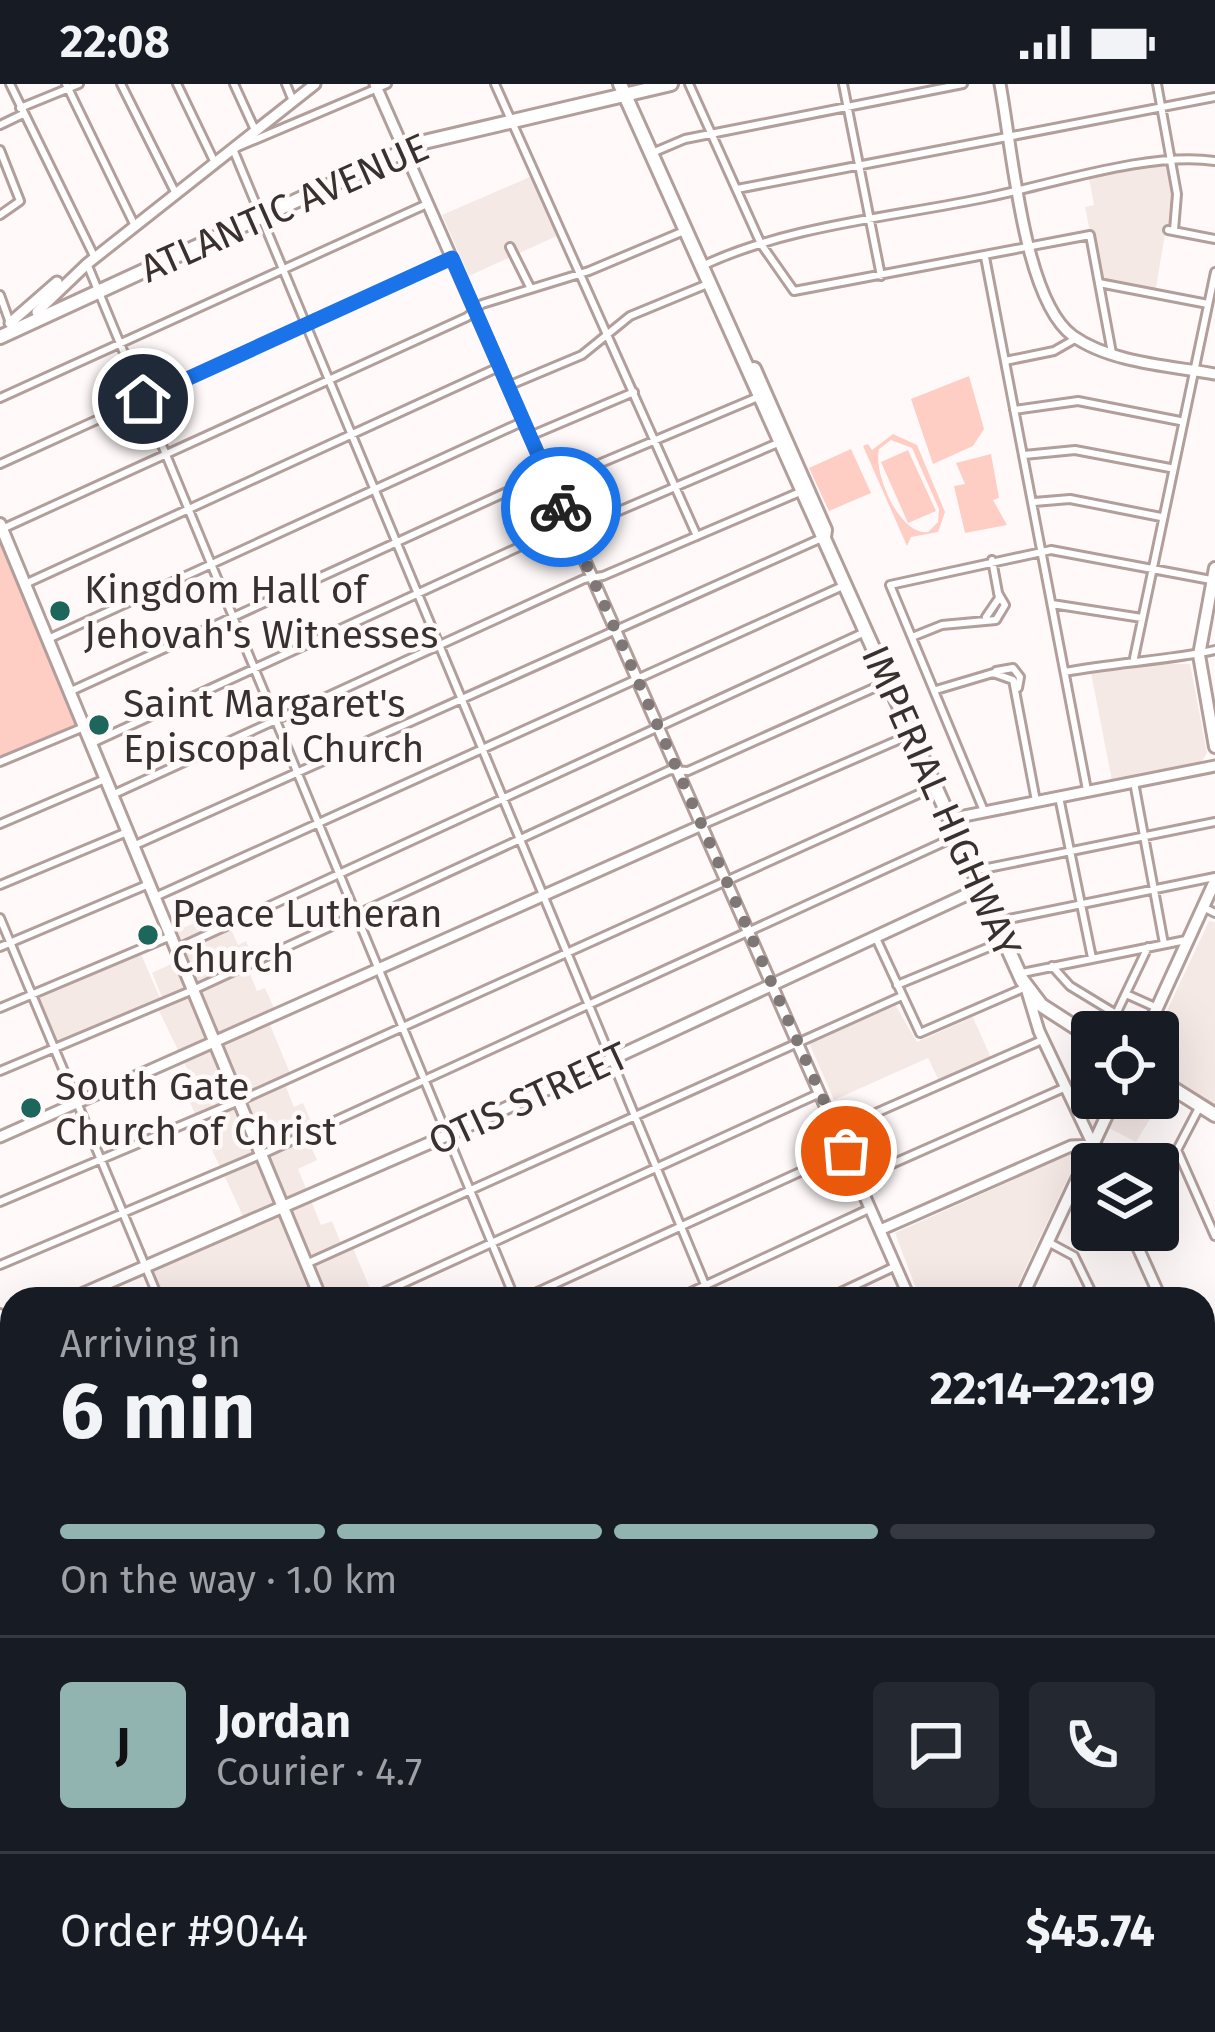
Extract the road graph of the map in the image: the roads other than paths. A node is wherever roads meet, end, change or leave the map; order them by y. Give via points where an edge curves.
1 (10, 84) edge
2 (79, 84) edge
3 (121, 84) edge
4 (177, 84) edge
5 (234, 84) edge
6 (286, 84) edge
7 (315, 84) edge
8 (495, 84) edge
9 (671, 84) edge
10 (689, 84) edge
11 (843, 84) edge
12 (963, 84) edge
13 (1000, 84) edge
14 (1156, 84) edge
15 (379, 85) edge
16 (67, 86) edge
17 (618, 87) edge
18 (1215, 97) edge
19 (293, 101) junction
20 (847, 107) junction
21 (1161, 107) junction
22 (22, 111) junction
23 (511, 117) junction
24 (271, 119) junction
25 (291, 124) junction
26 (0, 125) edge
27 (261, 134) junction
28 (712, 134) junction
29 (1010, 135) junction
30 (403, 148) junction
31 (233, 149) junction
32 (0, 150) edge
33 (652, 154) junction
34 (1172, 160) junction
35 (1215, 161) edge
36 (215, 163) junction
37 (859, 166) junction
38 (737, 189) junction
39 (1021, 190) junction
40 (176, 194) junction
41 (428, 204) junction
42 (260, 213) junction
43 (0, 215) edge
44 (870, 222) junction
45 (136, 226) junction
46 (686, 230) junction
47 (1215, 239) edge
48 (761, 244) junction
49 (510, 247) dead end
50 (1032, 247) junction
51 (985, 256) junction
52 (452, 258) junction
53 (91, 261) junction
54 (702, 266) junction
55 (284, 269) junction
56 (580, 271) junction
57 (1215, 272) edge
58 (881, 276) junction
59 (1099, 283) junction
60 (710, 284) junction
61 (530, 287) junction
62 (97, 288) junction
63 (57, 292) junction
64 (0, 295) edge
65 (1208, 304) junction
66 (475, 310) junction
67 (40, 314) junction
68 (306, 324) junction
69 (5, 330) edge
70 (608, 334) junction
71 (1076, 338) junction
72 (120, 344) junction
73 (1112, 353) junction
74 (1005, 361) junction
75 (500, 367) junction
76 (1195, 370) junction
77 (1215, 374) edge
78 (330, 379) junction
79 (508, 386) junction
80 (634, 392) junction
81 (761, 395) junction
82 (0, 398) edge
83 (143, 399) junction
84 (1015, 410) junction
85 (1180, 421) junction
86 (524, 422) junction
87 (352, 434) junction
88 (530, 436) junction
89 (656, 440) junction
90 (782, 442) junction
91 (166, 454) junction
92 (1024, 455) junction
93 (0, 464) edge
94 (1170, 468) junction
95 (549, 478) junction
96 (676, 488) junction
97 (376, 489) junction
98 (803, 490) junction
99 (1033, 503) junction
100 (188, 508) junction
101 (1161, 517) junction
102 (1, 526) edge
103 (571, 528) junction
104 (697, 536) junction
105 (824, 537) junction
106 (397, 542) junction
107 (1042, 551) junction
108 (992, 560) junction
109 (211, 565) junction
110 (1151, 569) junction
111 (1214, 576) edge
112 (593, 578) junction
113 (25, 584) junction
114 (845, 585) junction
115 (418, 594) junction
116 (1052, 604) junction
117 (233, 616) junction
118 (1142, 617) junction
119 (615, 627) junction
120 (866, 632) junction
121 (912, 637) junction
122 (48, 639) junction
123 (440, 645) junction
124 (1215, 650) edge
125 (1199, 655) junction
126 (1134, 658) junction
127 (254, 668) junction
128 (1065, 672) junction
129 (637, 677) junction
130 (888, 682) junction
131 (935, 690) junction
132 (69, 692) junction
133 (462, 698) junction
134 (275, 719) junction
135 (658, 726) junction
136 (84, 727) junction
137 (912, 734) junction
138 (91, 743) junction
139 (1215, 747) edge
140 (482, 748) junction
141 (0, 762) edge
142 (1215, 766) edge
143 (297, 771) junction
144 (678, 771) junction
145 (106, 779) junction
146 (1133, 781) junction
147 (935, 787) junction
148 (1087, 790) junction
149 (112, 795) junction
150 (1059, 796) junction
151 (503, 800) junction
152 (1036, 801) junction
153 (985, 811) junction
154 (950, 819) junction
155 (318, 822) junction
156 (1215, 822) edge
157 (0, 824) edge
158 (702, 825) junction
159 (127, 832) junction
160 (957, 836) junction
161 (1144, 836) junction
162 (520, 840) junction
163 (134, 846) junction
164 (1069, 850) junction
165 (974, 871) junction
166 (340, 874) junction
167 (726, 879) junction
168 (1215, 879) edge
169 (0, 885) edge
170 (981, 888) junction
171 (152, 890) junction
172 (1154, 890) junction
173 (543, 896) junction
174 (1080, 904) junction
175 (1209, 910) edge
176 (356, 915) junction
177 (0, 918) edge
178 (996, 922) junction
179 (748, 929) junction
180 (875, 936) junction
181 (1187, 940) junction
182 (1004, 941) junction
183 (11, 942) junction
184 (174, 942) junction
185 (1164, 944) junction
186 (0, 947) edge
187 (1148, 947) junction
188 (566, 951) junction
189 (1092, 958) junction
190 (1052, 966) junction
191 (380, 970) junction
192 (1019, 974) junction
193 (772, 982) junction
194 (897, 985) junction
195 (1026, 987) junction
196 (193, 989) junction
197 (33, 994) junction
198 (1126, 994) junction
199 (902, 996) junction
200 (588, 1004) junction
201 (0, 1008) edge
202 (1156, 1008) junction
203 (1155, 1011) edge
204 (1056, 1017) junction
205 (402, 1026) junction
206 (1071, 1026) edge
207 (1044, 1039) junction
208 (797, 1040) junction
209 (216, 1045) junction
210 (55, 1048) junction
211 (611, 1059) junction
212 (0, 1071) edge
213 (424, 1079) junction
214 (1066, 1087) junction
215 (820, 1093) junction
216 (1179, 1093) edge
217 (239, 1101) junction
218 (78, 1103) junction
219 (1199, 1106) junction
220 (634, 1114) junction
221 (1215, 1115) edge
222 (836, 1130) junction
223 (448, 1136) junction
224 (0, 1137) edge
225 (1093, 1143) edge
226 (1071, 1146) edge
227 (846, 1151) junction
228 (261, 1154) junction
229 (101, 1159) junction
230 (656, 1168) junction
231 (858, 1179) junction
232 (470, 1190) junction
233 (1071, 1196) edge
234 (0, 1202) edge
235 (284, 1208) junction
236 (871, 1208) junction
237 (123, 1212) junction
238 (680, 1226) junction
239 (880, 1230) junction
240 (1215, 1237) edge
241 (1048, 1242) junction
242 (492, 1243) junction
243 (1139, 1251) edge
244 (0, 1264) edge
245 (307, 1264) junction
246 (896, 1266) junction
247 (146, 1267) junction
248 (705, 1285) junction
249 (98, 1287) edge
250 (154, 1287) edge
251 (316, 1287) edge
252 (395, 1287) edge
253 (513, 1287) edge
254 (545, 1287) edge
255 (701, 1287) edge
256 (851, 1287) edge
257 (905, 1287) edge
258 (1027, 1287) edge
259 (1089, 1287) edge
260 (1156, 1287) edge

1 - 22 street
2 - 16 street
3 - 40 street
4 - 36 street
5 - 27 street
6 - 19 street
7 - 19 street
8 - 23 street
9 - 17 main road, ATLANTIC AVENUE
10 - 28 street
11 - 20 street
12 - 20 street
13 - 29 street
14 - 21 street
15 - 25 street
15 - 30 street
16 - 22 street
16 - 45 street
17 - 23 main road, ATLANTIC AVENUE
17 - 33 main road, IMPERIAL HIGHWAY
18 - 21 street
19 - 24 street
20 - 28 street
20 - 37 street
21 - 29 street
21 - 34 street
22 - 26 street
22 - 53 street
23 - 30 main road, ATLANTIC AVENUE
23 - 56 street
24 - 25 street via 278,127
24 - 27 street
25 - 27 street
27 - 31 street
28 - 33 street
28 - 38 street
29 - 37 street
29 - 39 street
30 - 41 street
30 - 42 main road, ATLANTIC AVENUE
31 - 36 street
31 - 42 street
32 - 43 street via 20,201
33 - 46 main road, IMPERIAL HIGHWAY
34 - 35 street
34 - 39 street
34 - 47 street via 1178,199 1171,230
36 - 40 street
37 - 38 street
37 - 44 street
38 - 48 street
39 - 44 street
39 - 50 street
40 - 45 street
41 - 52 street
41 - 55 street
42 - 55 street
42 - 62 main road, ATLANTIC AVENUE
44 - 48 street
44 - 58 street
45 - 53 street
46 - 54 main road, IMPERIAL HIGHWAY
46 - 56 street
48 - 54 street
48 - 58 street via 799,292
49 - 61 street
50 - 51 street
50 - 59 street via 1090,236
50 - 71 street via 1042,295
51 - 58 street
51 - 74 street
52 - 66 street
52 - 68 street
53 - 62 street
53 - 63 street
54 - 60 main road, IMPERIAL HIGHWAY
55 - 68 street
55 - 72 street
56 - 61 street
56 - 70 street
57 - 65 street
59 - 65 street
59 - 73 street
60 - 70 street via 630,316
60 - 81 main road, IMPERIAL HIGHWAY
61 - 66 street
62 - 63 main road, ATLANTIC AVENUE
62 - 67 main road, ATLANTIC AVENUE
62 - 72 street
63 - 67 main road, ATLANTIC AVENUE
63 - 69 street
64 - 69 street
65 - 76 street
66 - 75 street
66 - 78 street
67 - 69 main road, ATLANTIC AVENUE
68 - 78 street
68 - 83 street
70 - 79 street via 582,356
70 - 80 street
71 - 73 street
71 - 74 street via 1059,350
72 - 82 street
72 - 83 street
73 - 76 street
74 - 84 street
75 - 79 street
75 - 87 street
76 - 77 street
76 - 85 street
78 - 87 street
78 - 91 street
79 - 86 street
80 - 88 street
80 - 89 street
81 - 89 street
81 - 90 main road, IMPERIAL HIGHWAY
83 - 91 street
83 - 93 street
84 - 85 street via 1070,400
84 - 92 street
85 - 94 street
86 - 88 street
86 - 97 street
87 - 97 street
87 - 100 street
88 - 95 street
89 - 95 street
89 - 96 street
90 - 96 street
90 - 98 main road, IMPERIAL HIGHWAY
91 - 100 street
91 - 102 street
92 - 94 street via 1075,450
92 - 99 street
94 - 101 street
95 - 103 street
95 - 106 street
96 - 103 street
96 - 104 street
97 - 106 street
97 - 109 street
98 - 104 street
98 - 105 main road, IMPERIAL HIGHWAY
99 - 101 street via 1070,500
99 - 107 street
100 - 109 street
100 - 113 street
101 - 110 street
102 - 113 main road
103 - 112 street
103 - 115 street
104 - 112 street
105 - 114 main road, IMPERIAL HIGHWAY
105 - 119 street
106 - 115 street
106 - 117 street
107 - 108 street
107 - 110 street
107 - 116 street
108 - 121 street via 999,612
108 - 121 street via 890,586
109 - 117 street
109 - 122 street
110 - 111 street
110 - 118 street
111 - 125 main road
112 - 119 street
112 - 123 street
113 - 122 main road
114 - 120 main road, IMPERIAL HIGHWAY
114 - 129 street
115 - 123 street
115 - 127 street
116 - 118 street
116 - 128 street
117 - 127 street
117 - 132 street
118 - 126 street
119 - 129 street
119 - 133 street
120 - 130 main road, IMPERIAL HIGHWAY
120 - 135 street
121 - 131 street
122 - 132 main road
123 - 133 street
123 - 134 street
124 - 125 street
125 - 126 street
125 - 139 main road
126 - 128 street
127 - 134 street
127 - 138 street
128 - 148 street
129 - 135 street
129 - 140 street
130 - 137 main road, IMPERIAL HIGHWAY
130 - 144 street
131 - 152 street via 1010,672
131 - 153 street
132 - 136 main road
133 - 140 street
133 - 143 street
134 - 143 street
134 - 149 street
135 - 144 street
135 - 151 street
136 - 138 main road
136 - 141 street
137 - 147 main road, IMPERIAL HIGHWAY
137 - 158 street
138 - 145 main road
140 - 151 street
140 - 155 street
142 - 146 street
143 - 155 street
143 - 163 street
144 - 158 street
144 - 162 street
145 - 149 main road
145 - 157 street
146 - 148 street
146 - 161 street
147 - 154 main road, IMPERIAL HIGHWAY
147 - 167 street
148 - 150 street
149 - 159 main road
150 - 152 street
150 - 164 street
151 - 162 street
151 - 166 street
152 - 153 street
153 - 154 street
154 - 160 main road, IMPERIAL HIGHWAY
155 - 166 street
155 - 171 street
156 - 161 street
158 - 167 street
158 - 173 street
159 - 163 main road
159 - 169 street
160 - 165 main road, IMPERIAL HIGHWAY
160 - 179 street
161 - 164 street
161 - 172 street
162 - 173 street
162 - 176 street
163 - 171 main road
164 - 165 street
164 - 174 street
165 - 170 main road, IMPERIAL HIGHWAY
166 - 176 street
166 - 184 street
167 - 179 street
167 - 188 street
168 - 172 street
168 - 175 main road
170 - 178 main road, IMPERIAL HIGHWAY
170 - 180 main road, OTIS STREET
171 - 183 street
171 - 184 main road
172 - 174 street
172 - 185 street
173 - 188 street
173 - 191 street
174 - 178 street
174 - 189 street
175 - 181 main road
176 - 191 street
176 - 196 street
177 - 183 street
178 - 182 main road, IMPERIAL HIGHWAY
179 - 193 street
179 - 200 street
180 - 193 main road, OTIS STREET
180 - 194 street
181 - 185 street
181 - 202 main road
182 - 192 main road, IMPERIAL HIGHWAY
182 - 194 street
183 - 186 street
183 - 197 street
184 - 196 main road
184 - 197 street
185 - 187 street
187 - 189 street
187 - 198 street
188 - 200 street
188 - 205 street
189 - 190 street
190 - 192 street
190 - 198 street via 1116,1014
191 - 205 street
191 - 209 street
192 - 195 main road, IMPERIAL HIGHWAY
193 - 208 street
193 - 211 main road, OTIS STREET
194 - 199 street
195 - 199 street via 920,1034
195 - 204 main road, IMPERIAL HIGHWAY
195 - 207 street
196 - 209 main road
196 - 210 street
197 - 201 street
197 - 210 street
198 - 202 street
199 - 208 street
200 - 211 street
200 - 213 street
202 - 203 main road
204 - 206 main road, IMPERIAL HIGHWAY
204 - 207 street
205 - 213 street
205 - 217 street
207 - 214 street
207 - 222 street
208 - 215 street
208 - 220 street
209 - 217 main road
209 - 218 street
210 - 212 street
210 - 218 street
211 - 220 street
211 - 223 main road, OTIS STREET
213 - 223 street
213 - 228 street
214 - 225 street
214 - 231 street
215 - 222 street
215 - 230 street
216 - 219 main road
217 - 228 main road
217 - 229 street
218 - 224 street
218 - 229 street
219 - 221 main road
219 - 240 street via 1177,1150
220 - 230 street
220 - 232 street
222 - 227 street
223 - 232 street
223 - 235 main road, OTIS STREET
226 - 239 street
227 - 231 street
227 - 238 street
228 - 235 main road
228 - 237 street
229 - 234 street
229 - 237 street
230 - 238 street
230 - 242 street
231 - 236 street
232 - 242 street
232 - 245 street
233 - 241 main road
235 - 245 main road
235 - 247 main road, OTIS STREET
236 - 239 street
236 - 248 street
237 - 244 street
237 - 247 street
238 - 248 street
238 - 254 street
239 - 246 street
241 - 258 main road
241 - 259 street via 1074,1256
242 - 252 street
242 - 253 street
243 - 260 street
245 - 251 main road
246 - 256 street
246 - 257 street
247 - 249 main road, OTIS STREET
247 - 250 street
248 - 255 street

